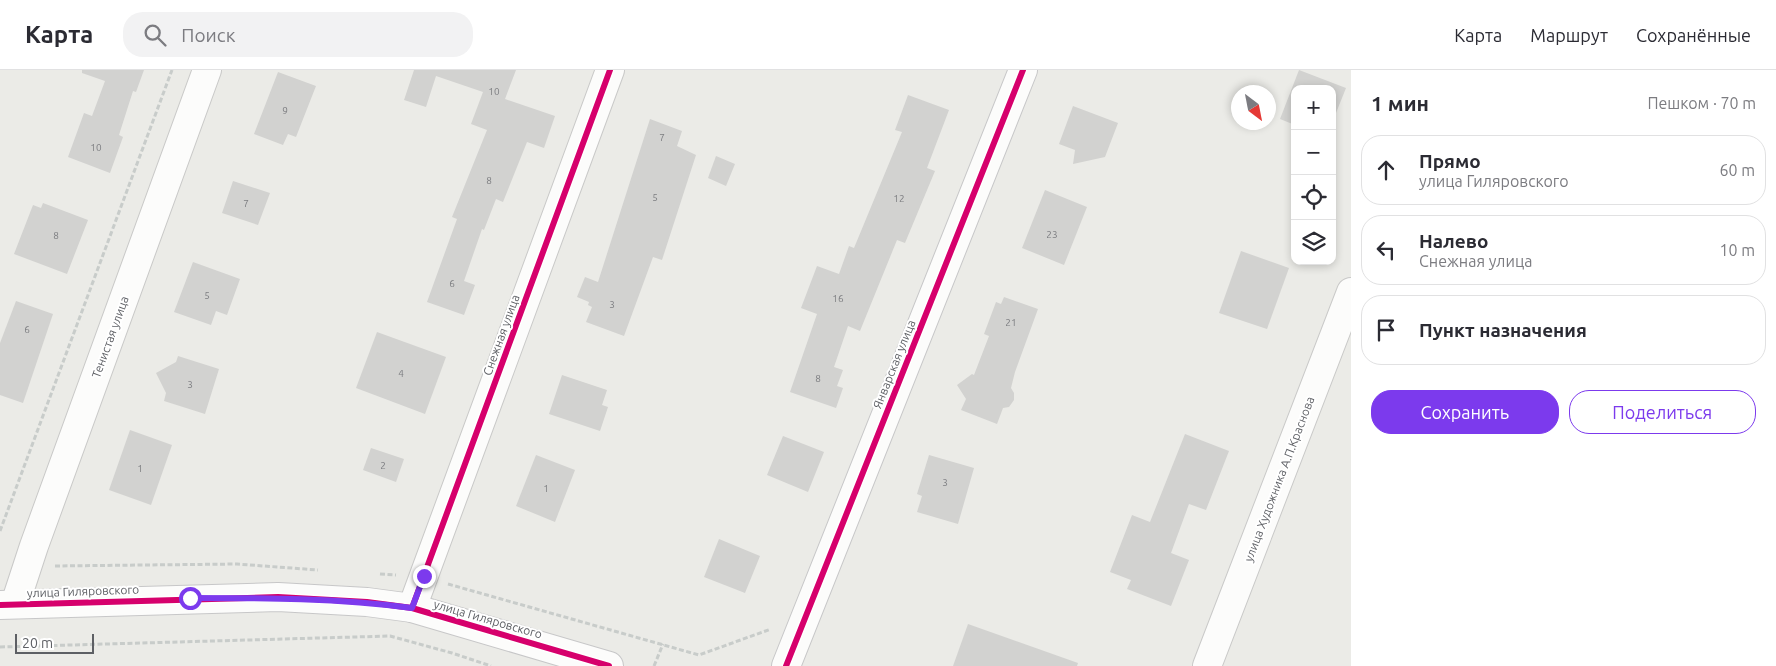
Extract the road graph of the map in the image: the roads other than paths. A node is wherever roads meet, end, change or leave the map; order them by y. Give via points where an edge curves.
1 (207, 70) edge
2 (610, 70) edge
3 (1023, 70) edge
4 (1351, 292) edge
5 (7, 605) edge
6 (412, 608) junction
7 (609, 666) edge
8 (786, 666) edge
9 (1207, 666) edge

1 - 5 street, Тенистая улица via 40,528
2 - 6 street, Снежная улица
3 - 8 street, Январская улица
4 - 9 street, улица Художника А.П.Краснова
5 - 6 street, улица Гиляровского via 278,597
6 - 7 street, улица Гиляровского

